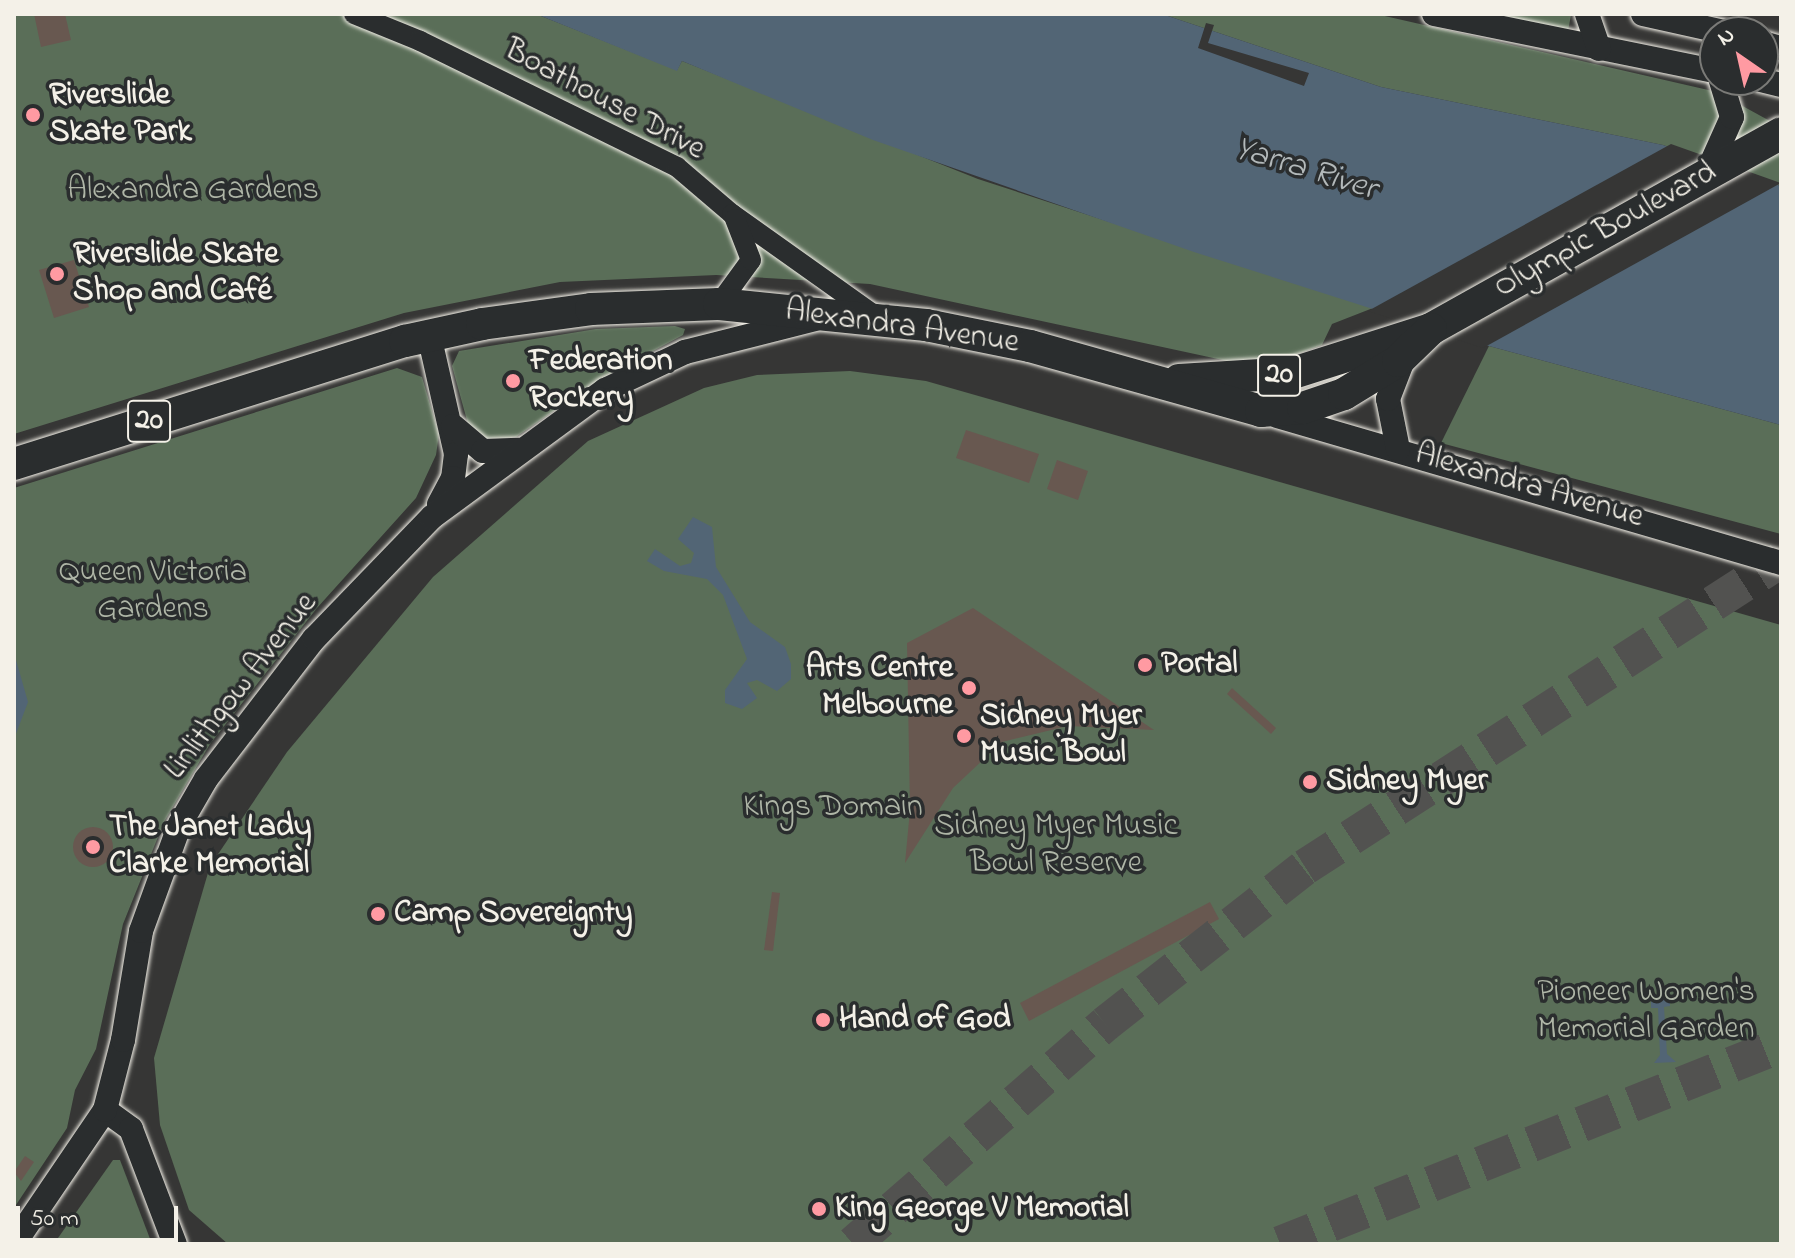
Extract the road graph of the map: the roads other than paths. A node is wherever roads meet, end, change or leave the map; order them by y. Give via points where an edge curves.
1 (354, 14) edge
2 (1434, 14) edge
3 (1587, 14) edge
4 (1643, 14) edge
5 (1699, 26) edge
6 (1599, 49) junction
7 (1699, 68) edge
8 (1727, 96) edge
9 (1754, 140) edge
10 (732, 214) junction
11 (719, 304) junction
12 (837, 314) junction
13 (878, 318) junction
14 (429, 335) junction
15 (1410, 343) junction
16 (1161, 381) junction
17 (1241, 408) junction
18 (453, 426) junction
19 (522, 449) junction
20 (1398, 449) junction
21 (14, 464) edge
22 (432, 517) junction
23 (1781, 563) edge
24 (105, 1110) junction
25 (19, 1242) edge
26 (175, 1244) edge

1 - 10 street, Boathouse Drive via 446,53 677,167
2 - 6 street
3 - 6 street
4 - 5 street
6 - 7 street
8 - 9 street
9 - 15 highway, Olympic Boulevard / 20 via 1705,176
10 - 11 street, Boathouse Drive via 751,260
10 - 13 street, Boathouse Drive
11 - 12 highway, Alexandra Avenue / 20
11 - 14 highway, Alexandra Avenue / 20 via 580,310
12 - 13 highway, Alexandra Avenue / 20
12 - 19 street, Linlithgow Avenue via 668,359 605,390
13 - 16 highway, Alexandra Avenue / 20 via 996,338
14 - 18 street, Linlithgow Avenue
14 - 21 highway, Alexandra Avenue / 20
15 - 16 highway, Olympic Boulevard / 20 via 1293,373
15 - 17 highway, Olympic Boulevard / 20 via 1322,403 1279,411
15 - 20 street via 1388,399
16 - 17 highway, Alexandra Avenue / 20
17 - 20 street, Alexandra Avenue
18 - 19 street via 483,451
18 - 22 street, Linlithgow Avenue via 453,478
19 - 22 street, Linlithgow Avenue
20 - 23 street, Alexandra Avenue
22 - 24 street, Linlithgow Avenue via 314,639 192,801 152,891
24 - 25 street, Linlithgow Avenue
24 - 26 street via 131,1129

